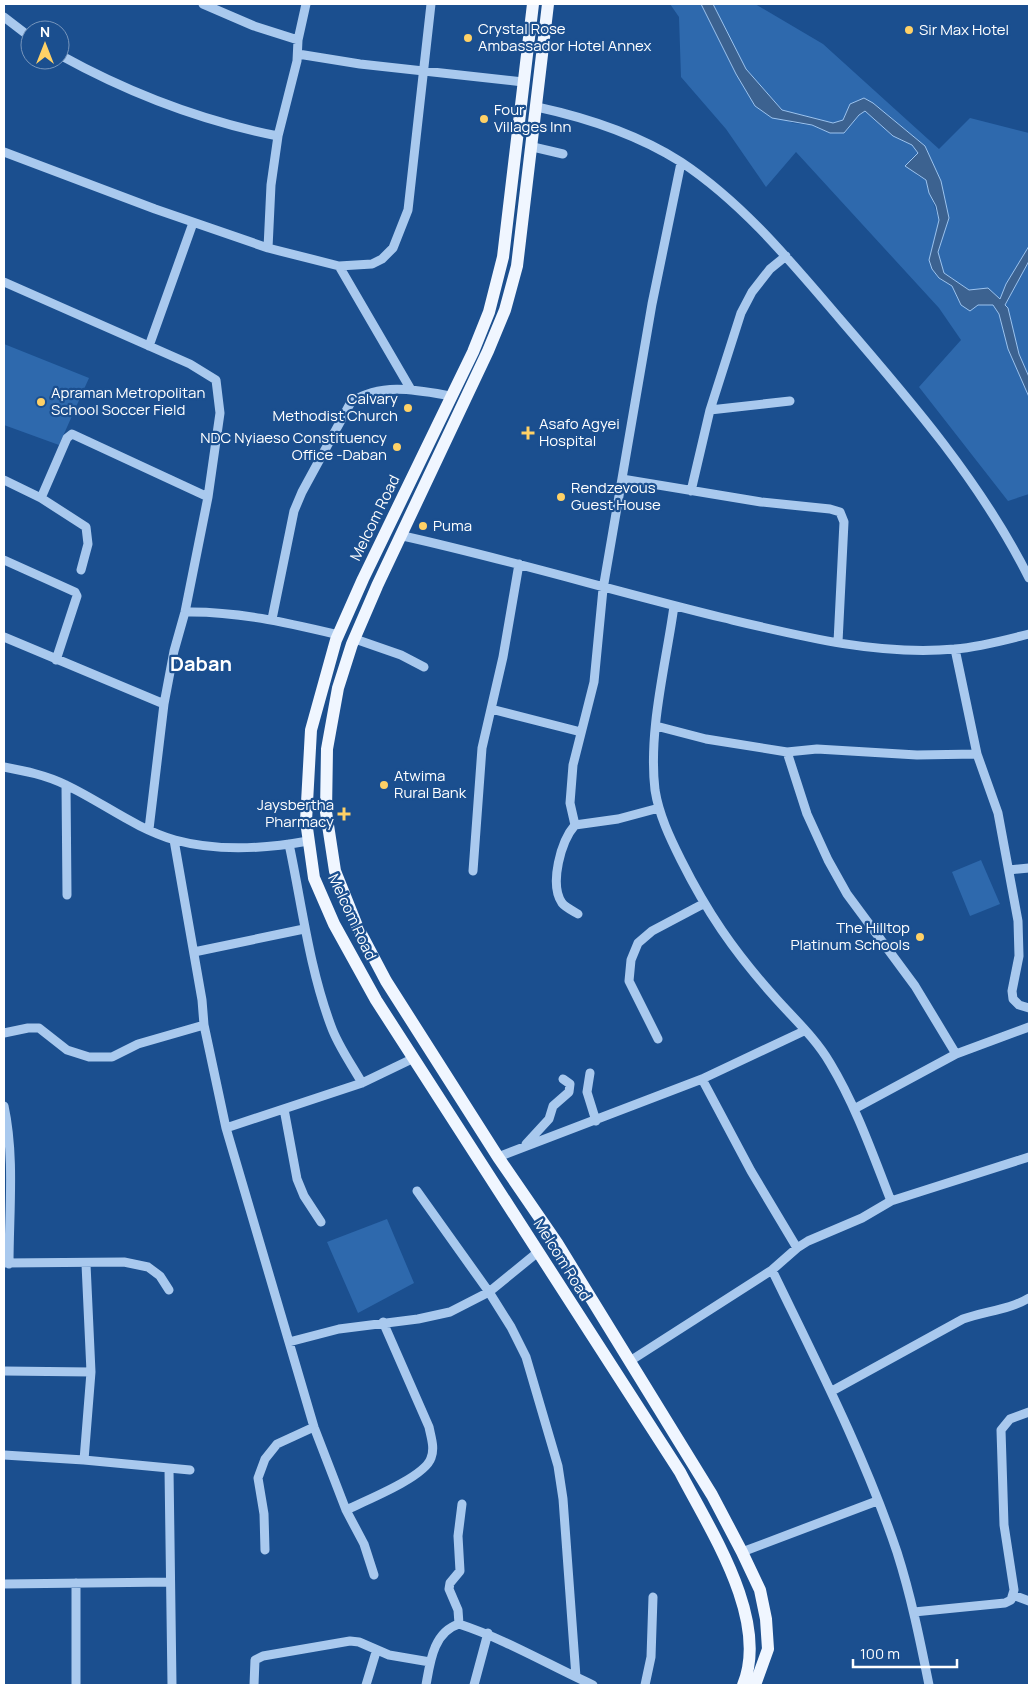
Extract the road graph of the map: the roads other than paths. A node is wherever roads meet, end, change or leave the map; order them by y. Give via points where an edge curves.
1 (204, 4) edge
2 (306, 4) edge
3 (431, 4) edge
4 (533, 4) edge
5 (548, 4) edge
6 (6, 19) edge
7 (20, 29) edge
8 (4, 32) edge
9 (298, 40) junction
10 (298, 54) junction
11 (70, 61) edge
12 (424, 71) junction
13 (523, 82) junction
14 (521, 104) junction
15 (537, 107) junction
16 (278, 136) junction
17 (532, 147) junction
18 (4, 152) edge
19 (563, 154) dead end
20 (681, 163) junction
21 (194, 223) junction
22 (268, 248) junction
23 (786, 256) junction
24 (339, 266) junction
25 (4, 282) edge
26 (149, 346) junction
27 (410, 388) junction
28 (451, 396) junction
29 (790, 401) dead end
30 (710, 410) junction
31 (622, 479) junction
32 (4, 480) edge
33 (691, 491) junction
34 (40, 498) junction
35 (208, 498) junction
36 (388, 528) junction
37 (403, 536) junction
38 (4, 560) edge
39 (519, 564) junction
40 (81, 570) dead end
41 (1029, 578) edge
42 (603, 589) junction
43 (674, 606) junction
44 (185, 612) junction
45 (272, 620) junction
46 (1029, 634) edge
47 (339, 635) junction
48 (4, 637) edge
49 (355, 639) junction
50 (838, 642) junction
51 (955, 649) junction
52 (56, 660) junction
53 (424, 667) dead end
54 (164, 704) junction
55 (491, 709) junction
56 (656, 726) junction
57 (581, 732) junction
58 (787, 752) junction
59 (977, 754) junction
60 (4, 767) edge
61 (66, 785) junction
62 (659, 808) junction
63 (575, 825) junction
64 (149, 829) junction
65 (329, 836) junction
66 (174, 840) junction
67 (308, 840) junction
68 (289, 844) junction
69 (1029, 868) edge
70 (1009, 870) junction
71 (473, 871) dead end
72 (67, 895) dead end
73 (704, 904) junction
74 (578, 914) dead end
75 (304, 929) junction
76 (194, 952) junction
77 (1029, 1008) edge
78 (204, 1026) junction
79 (1029, 1027) edge
80 (804, 1030) junction
81 (4, 1033) edge
82 (658, 1039) dead end
83 (956, 1054) junction
84 (414, 1058) junction
85 (590, 1073) dead end
86 (563, 1079) dead end
87 (702, 1079) junction
88 (362, 1083) junction
89 (4, 1106) edge
90 (284, 1109) junction
91 (854, 1109) junction
92 (596, 1120) junction
93 (226, 1128) junction
94 (525, 1146) junction
95 (7, 1156) edge
96 (498, 1157) junction
97 (1029, 1157) edge
98 (417, 1191) dead end
99 (891, 1201) junction
100 (321, 1222) dead end
101 (797, 1248) junction
102 (538, 1252) junction
103 (6, 1264) edge
104 (86, 1264) junction
105 (772, 1270) junction
106 (169, 1290) dead end
107 (489, 1292) junction
108 (1029, 1298) edge
109 (383, 1322) junction
110 (289, 1342) junction
111 (630, 1361) junction
112 (4, 1371) edge
113 (91, 1372) junction
114 (614, 1372) junction
115 (832, 1390) junction
116 (1029, 1412) edge
117 (314, 1426) junction
118 (4, 1455) edge
119 (84, 1460) junction
120 (170, 1469) junction
121 (190, 1470) dead end
122 (877, 1501) junction
123 (462, 1504) dead end
124 (346, 1510) junction
125 (265, 1550) dead end
126 (742, 1552) junction
127 (374, 1575) dead end
128 (170, 1582) junction
129 (76, 1583) junction
130 (4, 1584) edge
131 (1013, 1595) junction
132 (653, 1598) dead end
133 (1029, 1601) edge
134 (914, 1612) junction
135 (459, 1624) junction
136 (488, 1633) junction
137 (376, 1652) junction
138 (430, 1662) junction
139 (576, 1677) junction
140 (76, 1685) edge
141 (172, 1685) edge
142 (254, 1685) edge
143 (366, 1685) edge
144 (426, 1685) edge
145 (474, 1685) edge
146 (593, 1685) edge
147 (645, 1685) edge
148 (743, 1685) edge
149 (755, 1685) edge
150 (929, 1685) edge

1 - 9 street via 254,26
2 - 9 street
3 - 12 street
4 - 13 main road, Melcom Road
5 - 15 main road
6 - 7 street
6 - 8 street
9 - 10 street
10 - 12 street
10 - 16 street
11 - 16 street via 178,108
12 - 13 street
12 - 24 street via 408,210 398,241 382,259 372,264
13 - 14 main road, Melcom Road
14 - 15 main road
14 - 28 main road, Melcom Road via 503,257 489,312
15 - 17 main road
15 - 20 street via 604,124
16 - 22 street via 271,186
17 - 19 street
17 - 37 main road via 517,266 505,310
18 - 21 street
20 - 23 street via 716,190
20 - 31 street via 652,304
21 - 22 street
21 - 26 street
22 - 24 street
23 - 30 street via 758,284 741,313
23 - 41 street via 952,455 988,505
24 - 27 street
25 - 26 street
26 - 35 street via 213,376 218,385 220,413
27 - 28 street
27 - 45 street via 378,390 362,395 344,412 294,510
28 - 36 main road, Melcom Road
29 - 30 street
30 - 33 street
31 - 33 street
31 - 42 street
32 - 34 street
33 - 50 street via 840,512 844,522
34 - 35 street via 67,438 72,434
34 - 40 street via 86,527 88,544
35 - 44 street
36 - 37 main road
36 - 47 main road, Melcom Road
37 - 39 street
37 - 49 main road
38 - 52 street via 76,592
39 - 42 street
39 - 55 street via 504,657
42 - 43 street
42 - 57 street via 594,682
43 - 50 street via 799,636
43 - 56 street
44 - 45 street
44 - 54 street
45 - 47 street
46 - 51 street
47 - 67 main road, Melcom Road via 311,730 306,805
48 - 52 street
49 - 53 street
49 - 65 main road via 338,688 327,749
50 - 51 street via 891,649
51 - 59 street
52 - 54 street
54 - 64 street
55 - 57 street
55 - 71 street via 479,772
56 - 58 street via 706,739
56 - 62 street via 655,782
57 - 63 street via 570,789
58 - 59 street via 808,749 917,755
58 - 83 street via 807,814 847,894 915,986
59 - 70 street via 998,813
60 - 61 street via 39,774
61 - 64 street
61 - 72 street
62 - 63 street via 618,819
62 - 73 street via 668,834
63 - 74 street via 567,834 560,852 556,891 562,904
64 - 66 street
65 - 67 main road
65 - 96 main road via 335,870 353,916 386,981
66 - 68 street via 237,849
66 - 76 street
67 - 68 street
67 - 84 main road, Melcom Road via 314,878 334,924 376,1000
68 - 75 street
69 - 70 street
70 - 77 street via 1018,921 1019,956 1013,999
73 - 80 street via 736,951
73 - 82 street via 652,931 638,943 631,960 629,981
75 - 76 street
75 - 88 street via 331,1028
76 - 78 street
78 - 81 street via 138,1044 112,1057 88,1057 67,1050 39,1028
78 - 93 street
79 - 83 street
80 - 87 street
80 - 91 street via 830,1063
83 - 91 street
84 - 88 street
84 - 102 main road, Melcom Road
85 - 92 street via 587,1092
86 - 94 street via 570,1084 568,1092 552,1106 549,1119
87 - 92 street
87 - 101 street
88 - 90 street
89 - 95 street via 9,1130
90 - 93 street
90 - 100 street via 297,1179
91 - 99 street
92 - 94 street
93 - 110 street
94 - 96 street
95 - 103 street
96 - 111 main road via 557,1243
97 - 99 street
98 - 107 street
99 - 101 street
101 - 105 street
102 - 107 street
102 - 114 main road, Melcom Road
103 - 104 street
104 - 106 street via 124,1262 148,1267 160,1276
104 - 113 street
105 - 111 street
105 - 115 street
107 - 109 street via 450,1312
107 - 139 street via 526,1357 558,1466 565,1517
108 - 115 street via 1019,1304 982,1311 963,1319
109 - 110 street
109 - 124 street via 429,1427 433,1444 431,1459 419,1472
110 - 117 street
111 - 114 main road
111 - 126 main road via 712,1495
112 - 113 street
113 - 119 street
114 - 148 main road, Melcom Road via 680,1472 740,1596 749,1626 751,1648 749,1670
115 - 122 street
116 - 131 street via 1010,1419 1001,1430 1004,1524
117 - 124 street
117 - 125 street via 277,1444 265,1459 258,1478
118 - 119 street
119 - 120 street
120 - 121 street
120 - 128 street
122 - 126 street
122 - 134 street via 897,1552
123 - 135 street via 458,1536 460,1566 449,1589 458,1610
124 - 127 street via 364,1544
126 - 149 main road via 760,1590 766,1619 768,1649
128 - 129 street
128 - 141 street
129 - 130 street
129 - 140 street
131 - 133 street
131 - 134 street via 1005,1603
132 - 147 street via 651,1657
134 - 150 street
135 - 136 street
135 - 138 street via 444,1632
136 - 139 street
136 - 145 street
137 - 138 street
137 - 142 street via 350,1641 263,1656 254,1660
137 - 143 street
138 - 144 street
139 - 146 street

